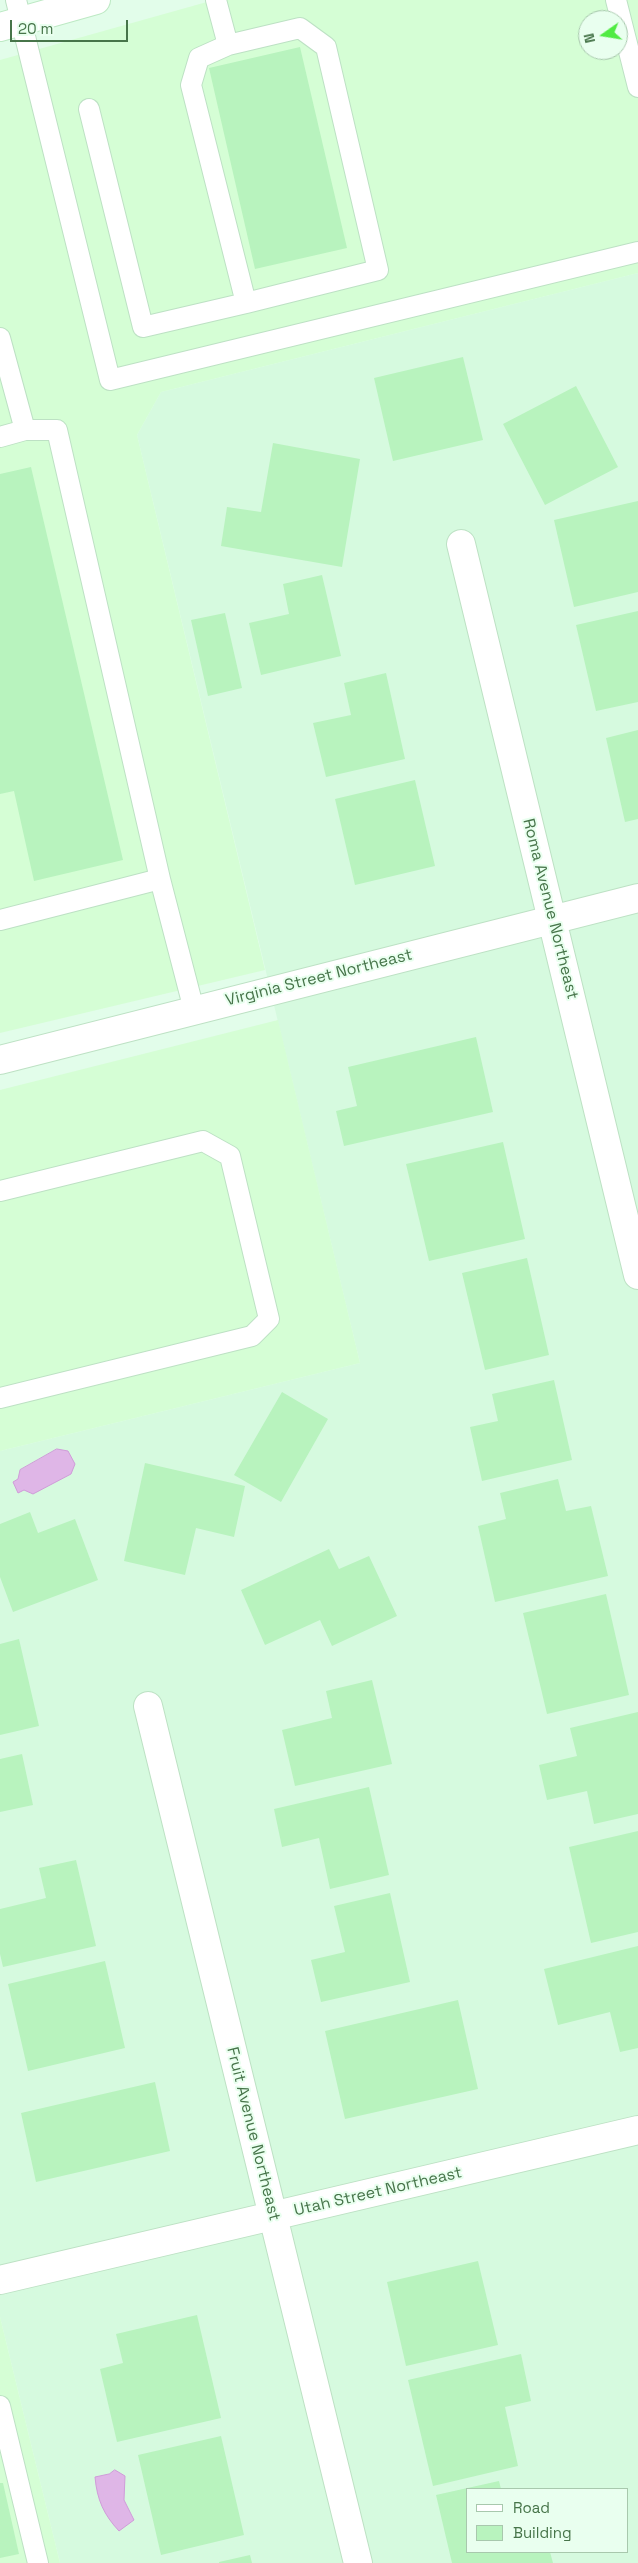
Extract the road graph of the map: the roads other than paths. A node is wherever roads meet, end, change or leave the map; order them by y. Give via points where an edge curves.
1 (96, 0) edge
2 (216, 0) edge
3 (616, 0) edge
4 (13, 16) edge
5 (228, 45) junction
6 (638, 87) edge
7 (89, 109) dead end
8 (638, 252) edge
9 (246, 303) junction
10 (0, 338) edge
11 (25, 430) junction
12 (0, 437) edge
13 (461, 544) dead end
14 (160, 879) junction
15 (638, 898) edge
16 (552, 918) junction
17 (0, 920) edge
18 (194, 1010) junction
19 (0, 1060) edge
20 (0, 1191) edge
21 (638, 1275) edge
22 (0, 1398) edge
23 (148, 1706) dead end
24 (638, 2130) edge
25 (273, 2217) junction
26 (0, 2280) edge
27 (0, 2406) edge
28 (38, 2563) edge
29 (358, 2563) edge

1 - 4 street
2 - 5 lane
3 - 6 lane
4 - 8 lane via 110,380
5 - 9 lane via 199,58 191,84
5 - 9 lane via 300,28 326,47 378,270
7 - 9 lane via 143,327
10 - 11 lane
11 - 12 lane
11 - 14 lane via 58,430
13 - 16 street, Roma Avenue Northeast
14 - 17 lane
14 - 18 lane
15 - 16 street, Virginia Street Northeast
16 - 18 street, Virginia Street Northeast
16 - 21 street, Roma Avenue Northeast
18 - 19 street, Virginia Street Northeast
20 - 22 lane via 203,1141 230,1156 269,1319 252,1336
23 - 25 street, Fruit Avenue Northeast
24 - 25 street, Utah Street Northeast
25 - 26 street, Utah Street Northeast
25 - 29 street, Fruit Avenue Northeast
27 - 28 lane

